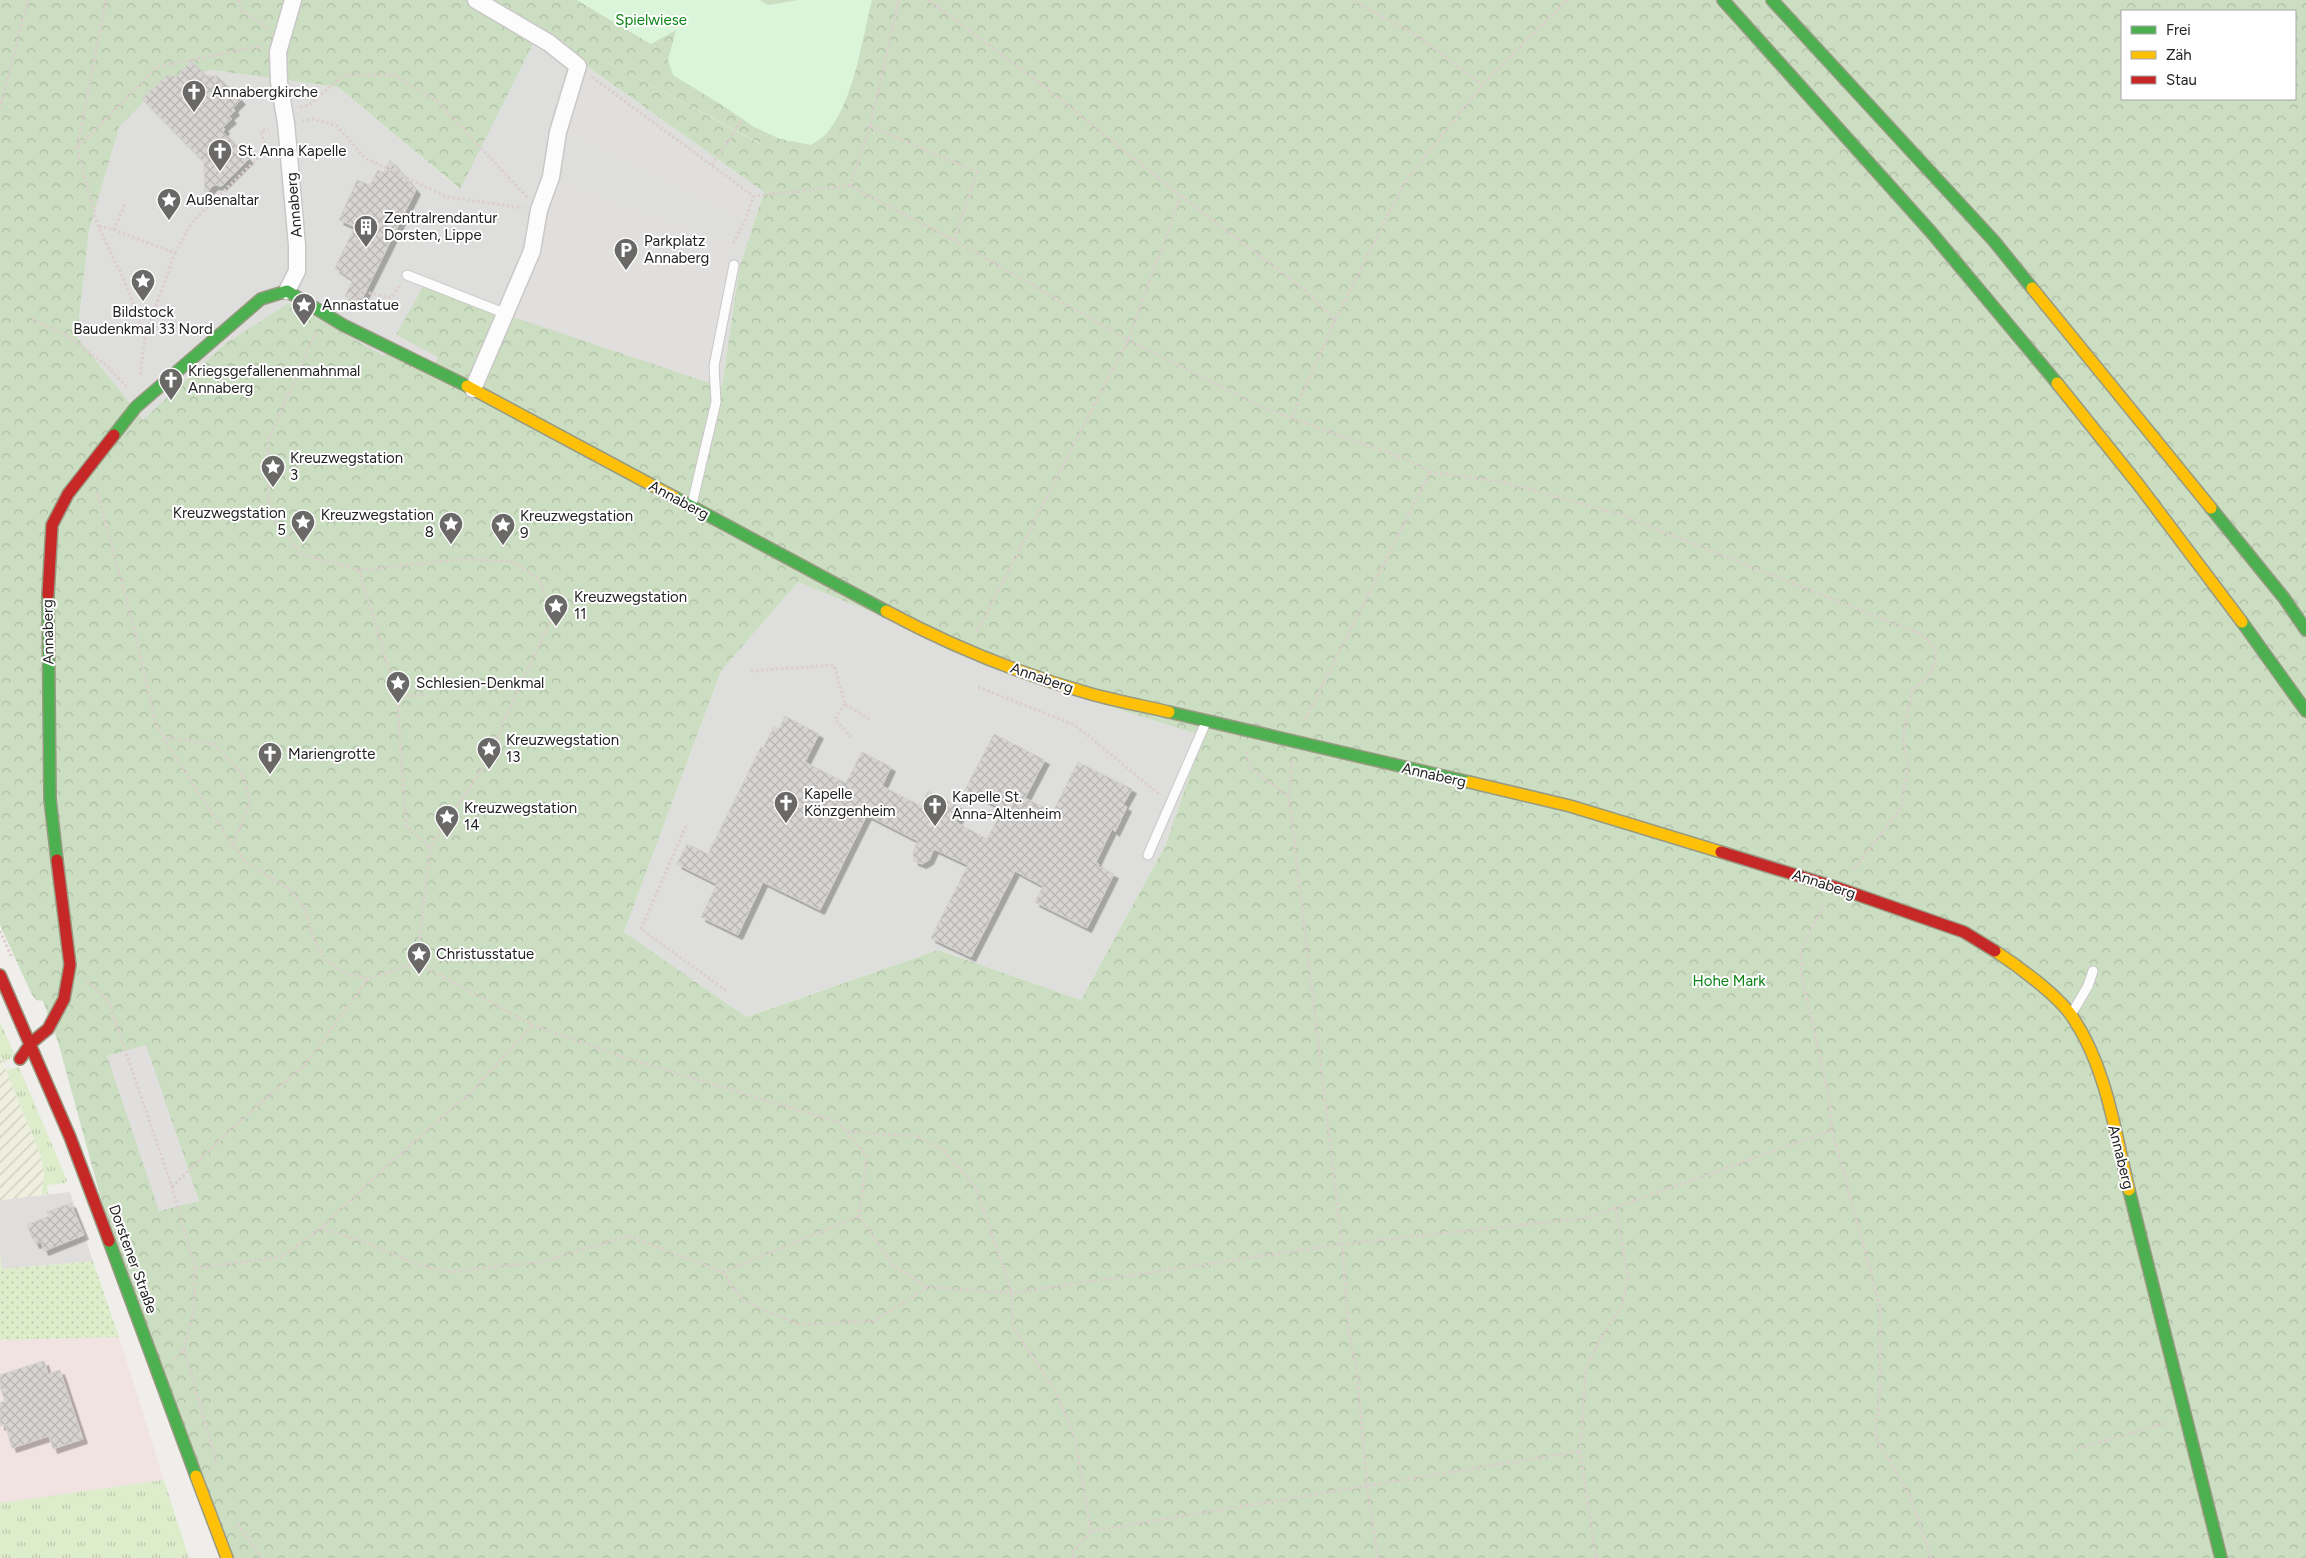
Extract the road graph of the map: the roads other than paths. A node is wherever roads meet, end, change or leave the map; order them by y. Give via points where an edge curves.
1 (294, 0) edge
2 (476, 0) edge
3 (1722, 0) edge
4 (1772, 0) edge
5 (734, 265) dead end
6 (407, 275) road end
7 (288, 291) junction
8 (504, 313) junction
9 (473, 389) junction
10 (692, 507) junction
11 (2306, 630) edge
12 (2306, 711) edge
13 (1206, 722) junction
14 (1148, 855) dead end
15 (2093, 971) dead end
16 (0, 975) edge
17 (2070, 1015) junction
18 (31, 1043) junction
19 (20, 1059) dead end
20 (227, 1558) edge
21 (2221, 1558) edge

1 - 7 street, Annaberg via 280,44 297,245 297,271
2 - 8 street via 549,43 578,66 558,132 551,177 539,210 532,251 515,296
3 - 12 main road via 1958,264 2062,390 2246,626
4 - 11 main road via 1994,241 2284,598
5 - 10 lane via 714,366 716,402
6 - 8 lane
7 - 9 main road, Annaberg via 342,325
7 - 18 main road, Annaberg via 261,299 136,402 68,494 52,526 48,566 50,799 70,965 64,999 48,1029
8 - 9 street
9 - 10 main road, Annaberg
10 - 13 main road, Annaberg via 935,637 987,659 1091,694
13 - 14 lane
13 - 17 main road, Annaberg via 1570,806 1838,888 1964,932 2042,986
15 - 17 lane via 2088,986
16 - 18 main road, Dorstener Straße
17 - 21 main road, Annaberg via 2084,1036 2101,1077
18 - 19 main road, Annaberg
18 - 20 main road, Dorstener Straße via 70,1137

